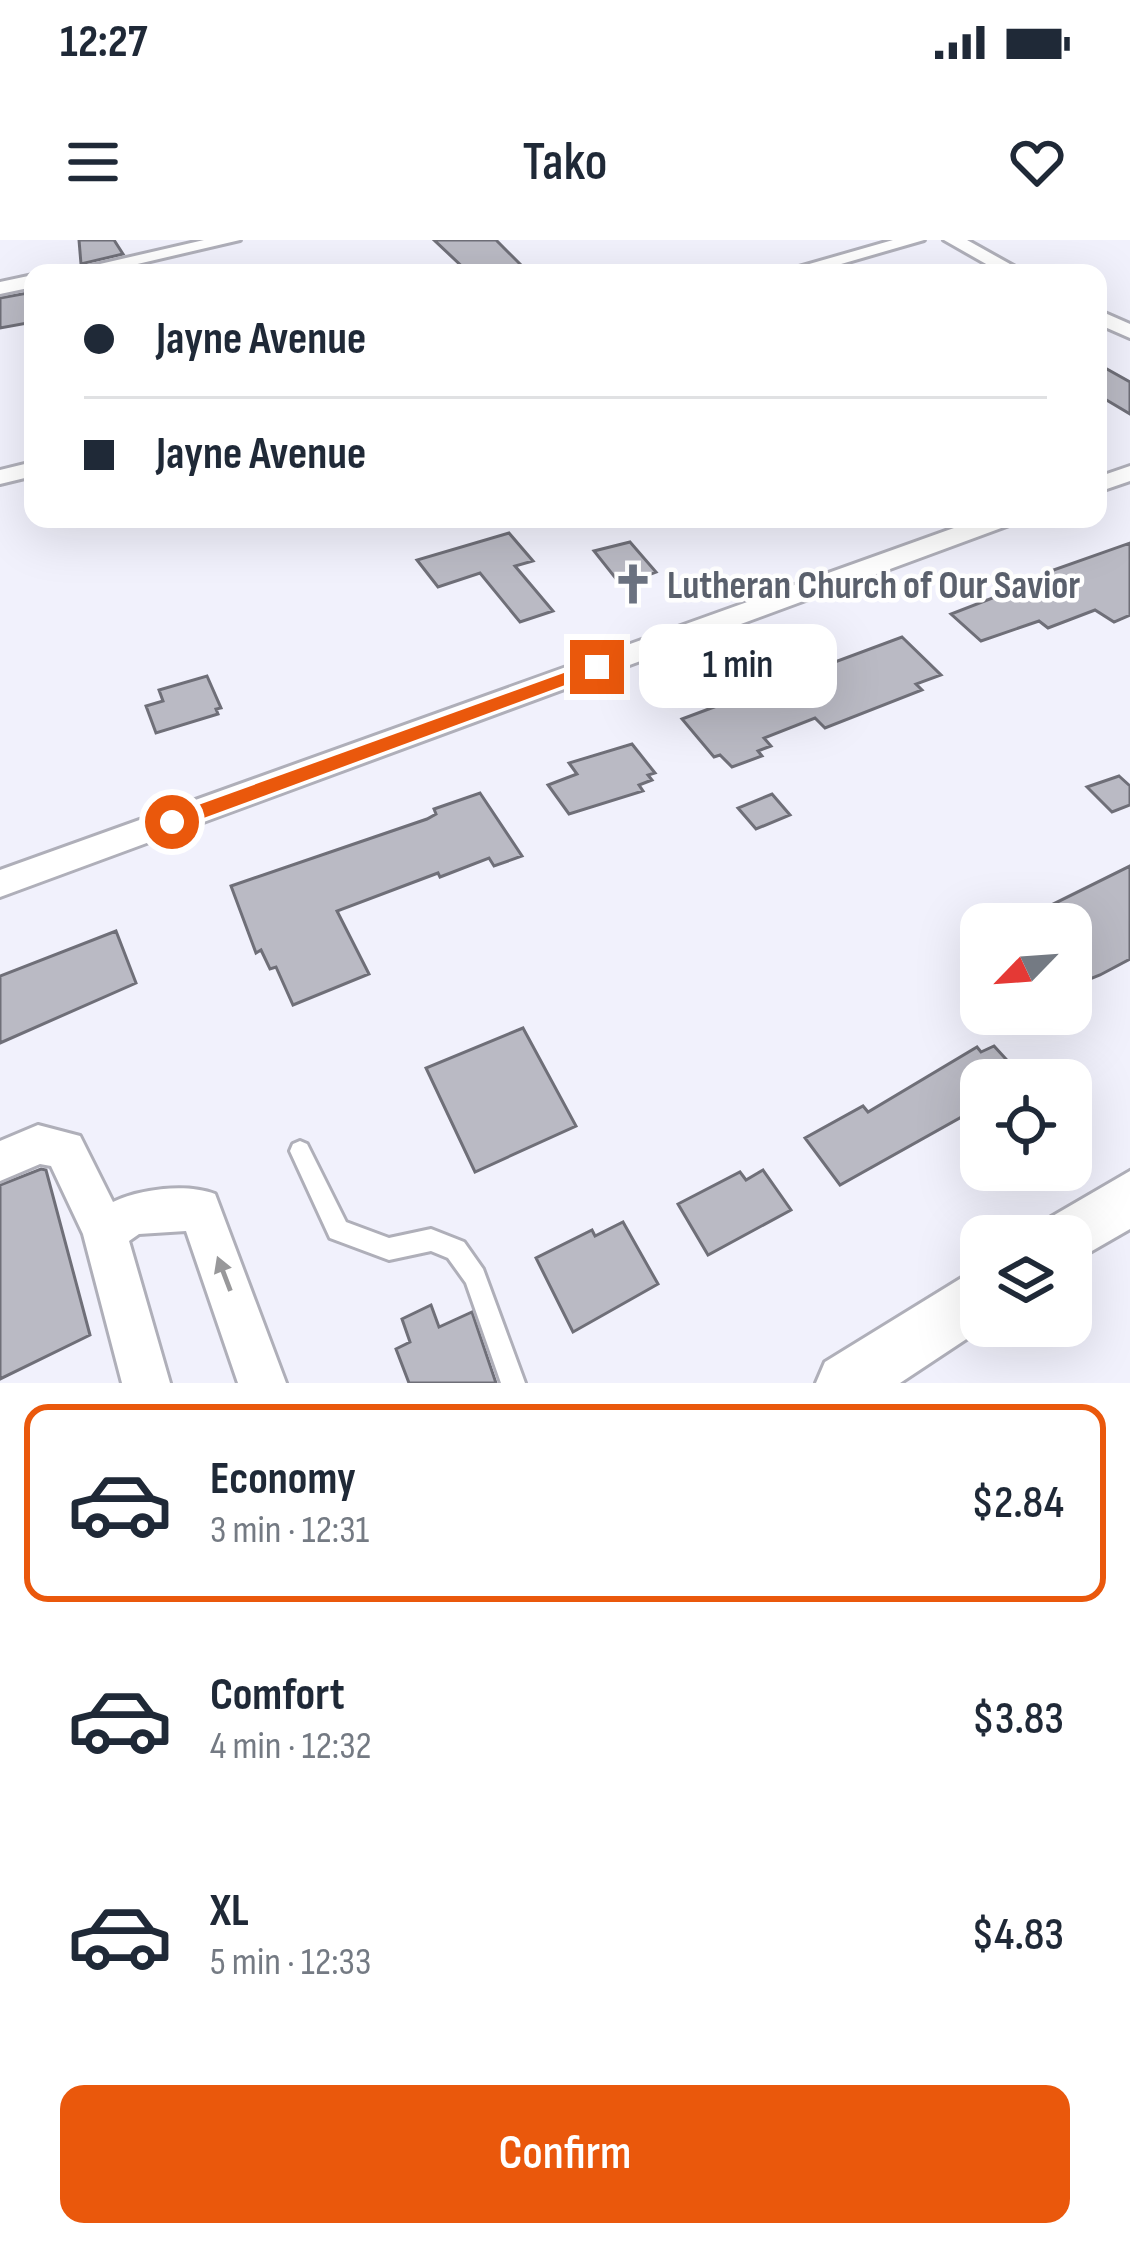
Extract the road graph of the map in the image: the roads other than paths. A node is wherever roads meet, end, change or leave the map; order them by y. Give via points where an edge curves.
1 (231, 240) edge
2 (915, 240) edge
3 (953, 240) edge
4 (114, 264) edge
5 (823, 264) edge
6 (999, 264) edge
7 (978, 528) edge
8 (0, 884) edge
9 (299, 1151) dead end
10 (0, 1161) edge
11 (1130, 1197) edge
12 (1092, 1222) edge
13 (104, 1231) junction
14 (960, 1308) edge
15 (146, 1383) edge
16 (262, 1383) edge
17 (513, 1383) edge
18 (846, 1383) edge

1 - 4 street
2 - 5 street
3 - 6 street
7 - 8 street
9 - 17 lane via 338,1230 389,1249 431,1240 456,1250 475,1277
10 - 13 street via 38,1144 65,1150
11 - 12 street
13 - 15 street
16 -> 13 street via 200,1209 133,1214
14 - 18 street

